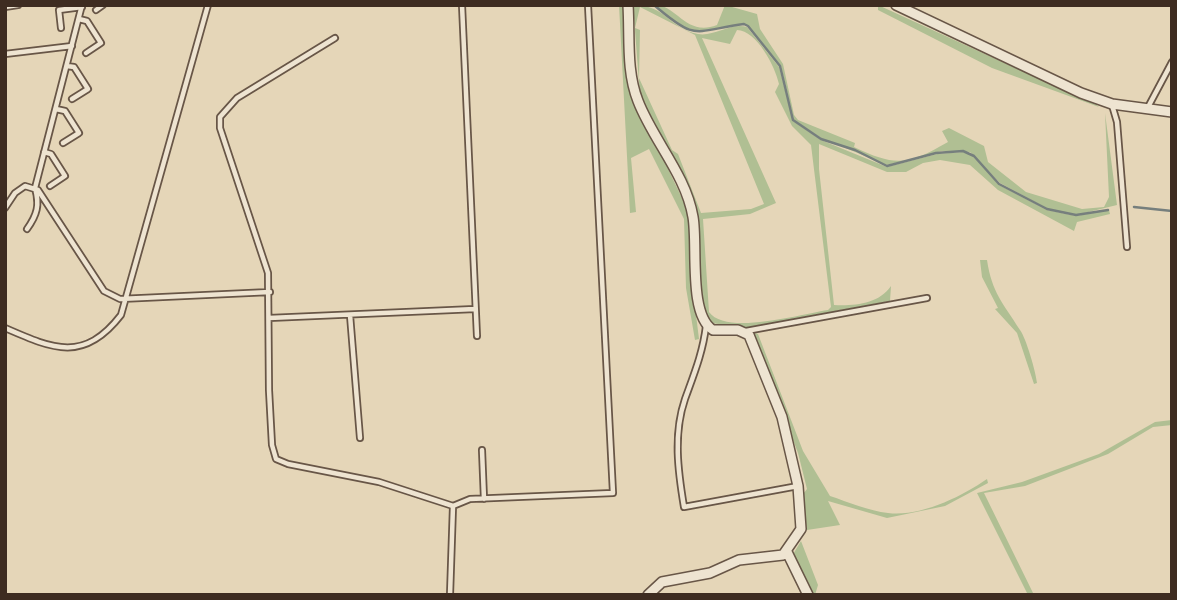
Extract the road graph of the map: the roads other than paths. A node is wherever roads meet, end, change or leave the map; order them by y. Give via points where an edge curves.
1 (18, 5) edge
2 (103, 5) edge
3 (208, 5) edge
4 (462, 5) edge
5 (588, 5) edge
6 (628, 5) edge
7 (896, 5) edge
8 (82, 6) edge
9 (5, 7) edge
10 (96, 10) dead end
11 (79, 19) junction
12 (61, 28) dead end
13 (335, 38) dead end
14 (72, 46) junction
15 (86, 53) dead end
16 (5, 54) edge
17 (1172, 62) edge
18 (67, 66) junction
19 (72, 99) dead end
20 (1112, 104) junction
21 (56, 109) junction
22 (1143, 111) junction
23 (1172, 112) edge
24 (63, 143) dead end
25 (44, 152) junction
26 (50, 186) dead end
27 (35, 188) junction
28 (5, 208) edge
29 (26, 229) dead end
30 (1128, 247) dead end
31 (270, 292) junction
32 (128, 298) junction
33 (927, 298) dead end
34 (475, 309) junction
35 (350, 314) junction
36 (269, 318) junction
37 (706, 326) junction
38 (5, 328) edge
39 (744, 332) junction
40 (477, 337) dead end
41 (360, 438) dead end
42 (482, 450) dead end
43 (798, 486) junction
44 (484, 499) junction
45 (453, 506) junction
46 (787, 552) junction
47 (450, 595) edge
48 (648, 595) edge
49 (808, 595) edge

1 - 9 lane
2 - 10 lane
3 - 32 lane
4 - 34 lane
5 - 44 lane via 613,493
6 - 37 street via 631,77 638,103 693,216 696,281
7 - 20 street via 1004,59
8 - 11 lane
8 - 12 lane via 59,10
11 - 14 lane
11 - 15 lane via 88,21 101,43
13 - 31 lane via 237,98 220,117
14 - 16 lane
14 - 18 lane
17 - 22 lane
18 - 19 lane via 74,67 88,89
18 - 21 lane
20 - 22 street
20 - 30 lane
21 - 24 lane via 65,111 79,133
21 - 25 lane
22 - 23 street
25 - 26 lane via 51,154 65,176
25 - 27 lane
27 - 28 lane via 25,186 15,192
27 - 29 lane via 37,212
27 - 32 lane via 104,291 111,297
31 - 32 lane
31 - 36 lane
32 - 38 lane via 111,328 69,350
33 - 39 lane
34 - 35 lane
34 - 40 lane
35 - 36 lane
35 - 41 lane
36 - 45 lane via 269,390 276,458 380,482
37 - 39 street
37 - 43 lane via 703,351 685,400 676,460 684,507
39 - 43 street via 774,393
42 - 44 lane
43 - 46 street via 801,529
44 - 45 lane
45 - 47 lane
46 - 48 street via 738,560 710,573 662,582
46 - 49 street

